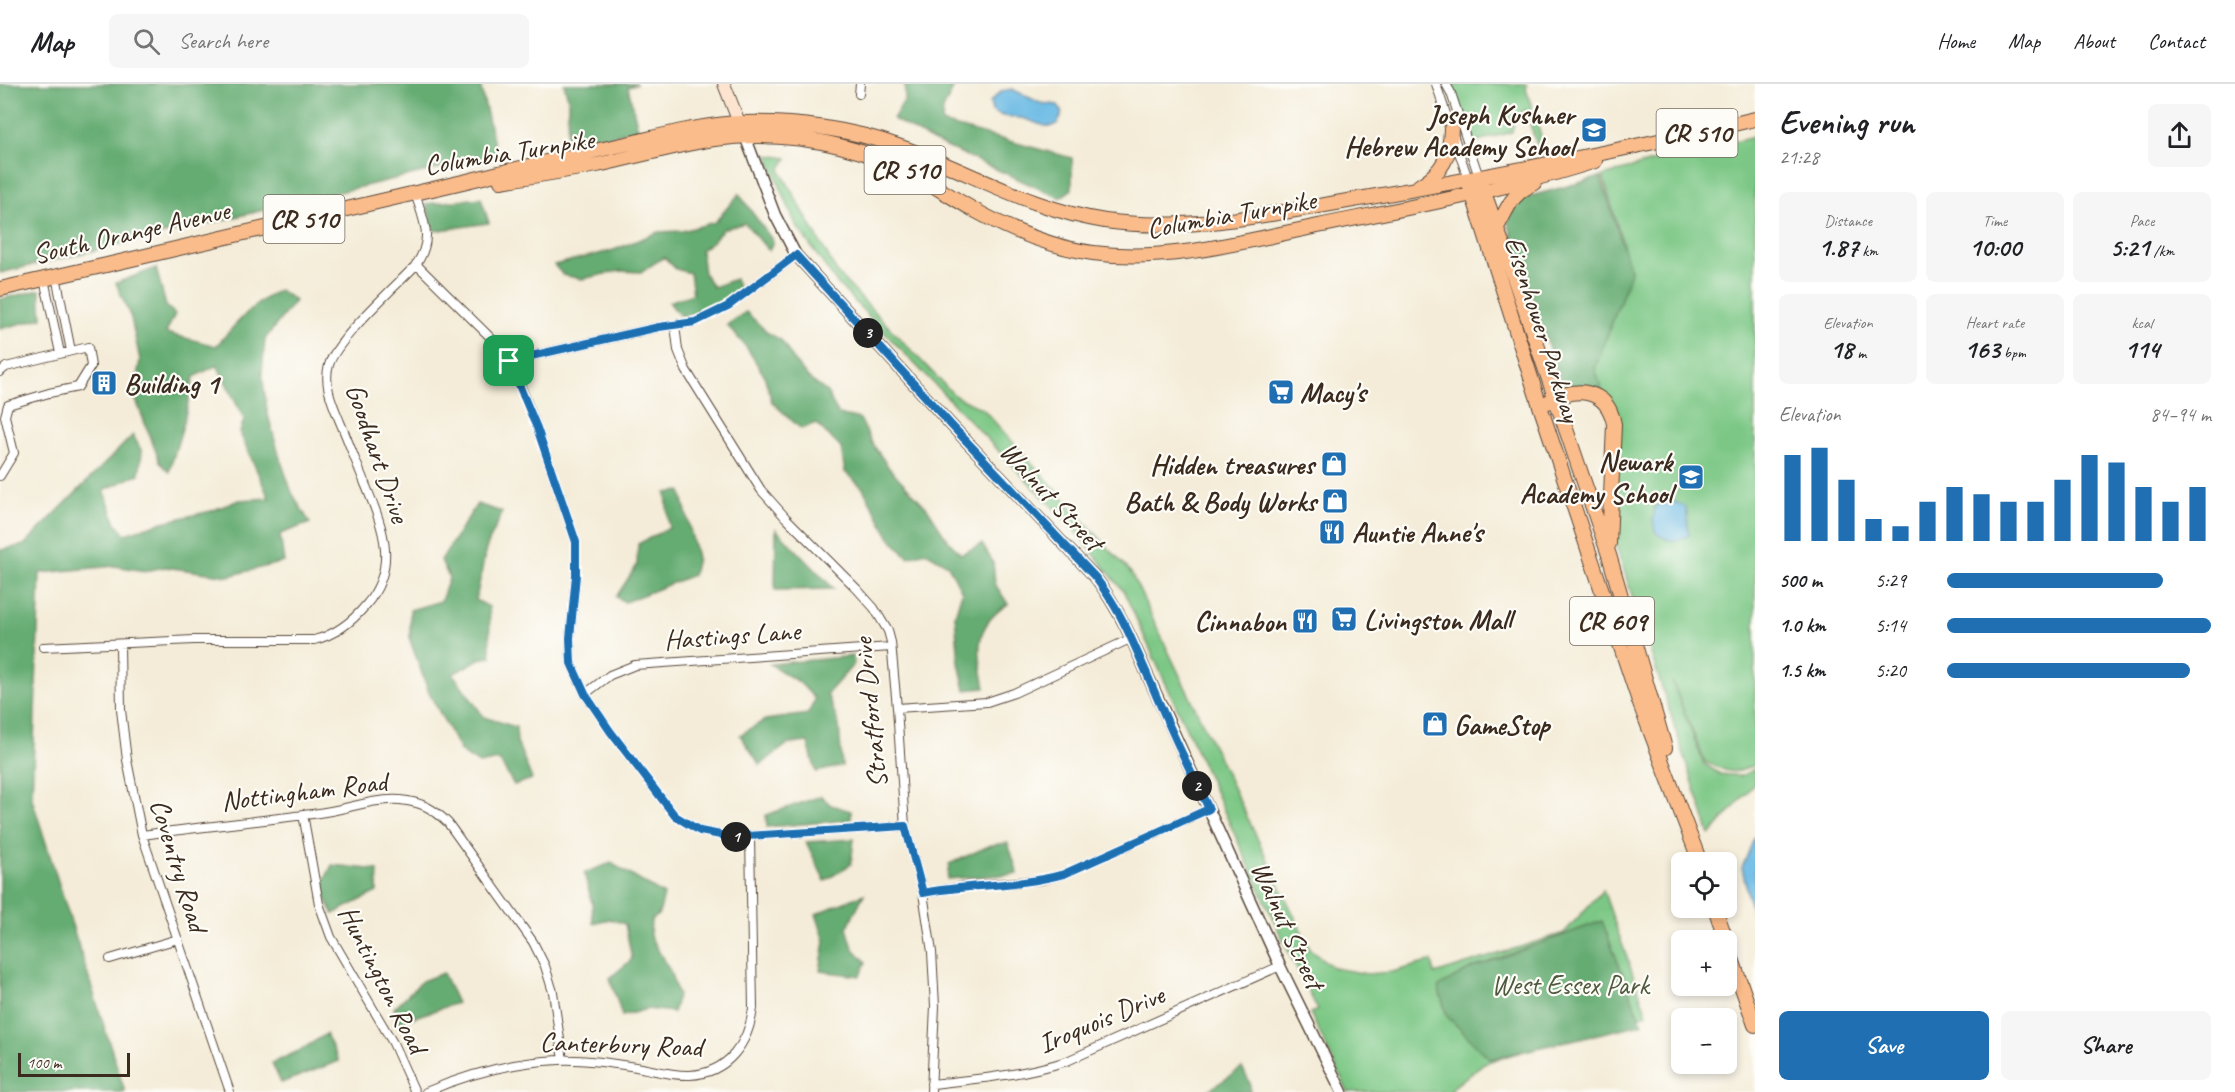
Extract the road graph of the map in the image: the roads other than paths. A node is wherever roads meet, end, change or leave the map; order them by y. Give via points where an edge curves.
1 (724, 84) edge
2 (860, 84) edge
3 (1436, 84) edge
4 (1446, 84) edge
5 (859, 94) dead end
6 (1755, 119) edge
7 (739, 123) junction
8 (1451, 129) junction
9 (745, 136) junction
10 (1640, 147) junction
11 (1547, 177) junction
12 (1473, 178) junction
13 (1415, 189) junction
14 (1477, 192) junction
15 (415, 193) junction
16 (1443, 199) junction
17 (1480, 218) junction
18 (1496, 229) junction
19 (796, 255) junction
20 (416, 264) junction
21 (50, 278) junction
22 (0, 289) edge
23 (675, 325) junction
24 (71, 351) junction
25 (60, 353) junction
26 (509, 361) junction
27 (0, 372) edge
28 (1555, 398) junction
29 (1540, 406) junction
30 (0, 476) edge
31 (1609, 555) junction
32 (1132, 638) junction
33 (120, 644) junction
34 (43, 647) dead end
35 (891, 647) junction
36 (585, 694) junction
37 (897, 708) junction
38 (1209, 809) junction
39 (303, 814) junction
40 (905, 826) junction
41 (1689, 834) junction
42 (142, 835) junction
43 (750, 837) junction
44 (1696, 852) edge
45 (923, 893) junction
46 (178, 939) junction
47 (110, 959) dead end
48 (1280, 966) junction
49 (1737, 973) edge
50 (1755, 1025) edge
51 (563, 1060) junction
52 (931, 1088) edge
53 (230, 1092) edge
54 (415, 1092) edge
55 (426, 1092) edge
56 (1341, 1092) edge

1 - 7 main road
2 - 5 street
3 - 8 street
4 - 12 street
6 - 10 main road, Columbia Turnpike / CR 510
7 - 9 main road
7 - 13 main road, Columbia Turnpike / CR 510 via 823,127 863,136 909,150 1044,207 1134,224 1201,223
7 - 15 main road, Columbia Turnpike / CR 510 via 694,129
8 - 12 street
8 - 13 main road via 1444,164
9 - 15 main road, Columbia Turnpike / CR 510 via 536,176
9 - 16 main road, Columbia Turnpike / CR 510 via 807,140 882,160 1027,237 1095,253 1137,256 1216,247
9 - 19 street, Walnut Street via 775,215
10 - 11 main road, Columbia Turnpike / CR 510
10 - 12 main road, Columbia Turnpike / CR 510
11 - 14 main road, Columbia Turnpike / CR 510
11 - 18 main road via 1508,203
12 - 13 main road, Columbia Turnpike / CR 510
12 - 14 main road, Eisenhower Parkway / CR 609
14 - 16 main road, Columbia Turnpike / CR 510
14 - 17 main road, Eisenhower Parkway / CR 609
14 - 18 main road, Eisenhower Parkway / CR 609
15 - 20 street, Goodhart Drive via 427,233 424,253
15 - 21 main road, South Orange Avenue / CR 510
16 - 17 main road via 1468,206
17 - 29 main road, Eisenhower Parkway / CR 609
18 - 28 main road, Eisenhower Parkway / CR 609
19 - 23 street via 716,314
19 - 32 street, Walnut Street via 1095,577 1113,600
20 - 26 street
20 - 33 street, Goodhart Drive via 340,345 328,366 329,396 383,529 383,576 370,601 351,622 314,640
21 - 22 main road, South Orange Avenue / CR 510
21 - 24 street
21 - 25 street
23 - 26 street
23 - 35 street, Stratford Drive via 678,350 686,370 761,490 874,608 888,631
24 - 25 street
24 - 30 street via 87,347 92,366 79,386 12,402 6,407 14,453
25 - 27 street
26 - 36 street via 576,542 571,663
28 - 29 main road
28 - 31 main road, Eisenhower Parkway / CR 609
28 - 31 main road via 1587,392 1600,398 1613,416
29 - 41 main road, Eisenhower Parkway / CR 609 via 1640,704
31 - 41 main road, Eisenhower Parkway / CR 609
32 - 37 street via 987,702
32 - 38 street, Walnut Street
33 - 34 street, Goodhart Drive
33 - 42 street, Coventry Road via 121,710
35 - 36 street, Hastings Lane via 635,665 610,675
35 - 37 street, Stratford Drive
36 - 43 street via 675,816 714,835
37 - 40 street, Stratford Drive
38 - 45 street via 1064,874 1042,880
38 - 48 street, Walnut Street
39 - 42 street, Nottingham Road
39 - 51 street, Nottingham Road via 398,800 434,809 448,823 541,958 553,992
39 - 54 street, Huntington Road via 320,904 331,937 393,1042
40 - 43 street
40 - 45 street, Stratford Drive
41 - 44 main road, Eisenhower Parkway / CR 609
42 - 46 street, Coventry Road
43 - 51 street, Canterbury Road via 753,1008 748,1032 739,1049 712,1071 690,1075
45 - 52 street, Stratford Drive via 934,995
46 - 47 street
46 - 53 street, Coventry Road
48 - 52 street, Iroquois Drive via 1068,1060 1016,1074
48 - 56 street, Walnut Street
49 - 50 main road
51 - 55 street, Canterbury Road via 509,1066

